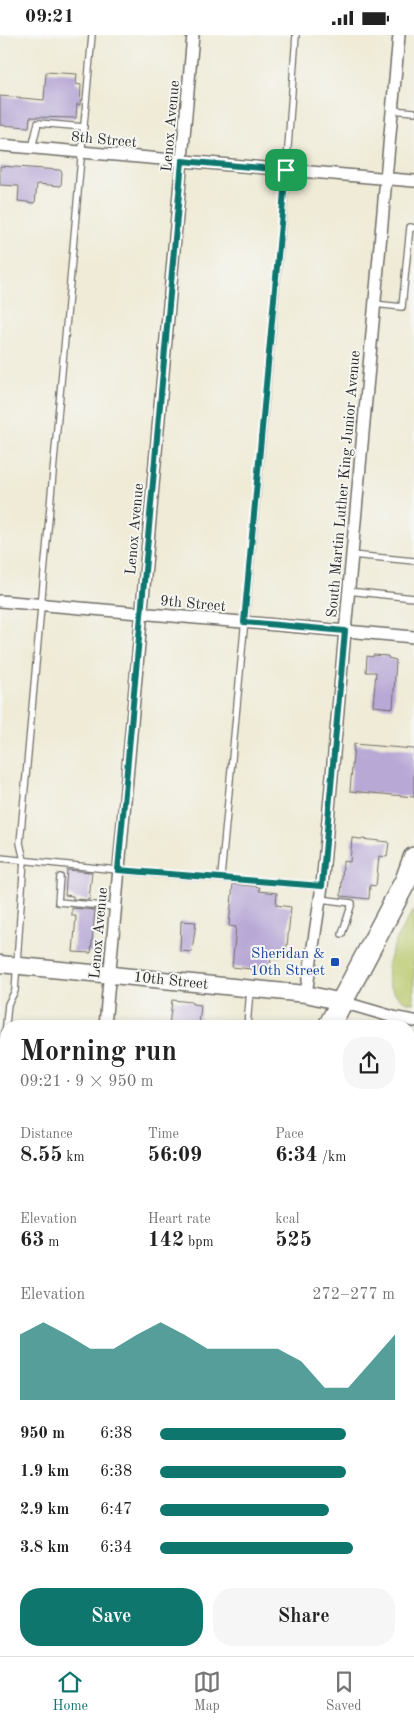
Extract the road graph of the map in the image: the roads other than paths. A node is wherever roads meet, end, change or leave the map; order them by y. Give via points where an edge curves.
1 (92, 35) edge
2 (193, 35) edge
3 (296, 35) edge
4 (399, 35) edge
5 (392, 110) junction
6 (414, 112) edge
7 (84, 127) junction
8 (0, 145) edge
9 (32, 148) junction
10 (81, 152) junction
11 (182, 161) junction
12 (286, 170) junction
13 (386, 179) junction
14 (414, 181) edge
15 (414, 228) edge
16 (374, 304) junction
17 (352, 555) junction
18 (414, 561) edge
19 (348, 591) junction
20 (414, 598) edge
21 (0, 601) edge
22 (41, 605) junction
23 (142, 613) junction
24 (244, 622) junction
25 (345, 631) junction
26 (414, 637) edge
27 (0, 858) edge
28 (414, 858) edge
29 (24, 860) junction
30 (118, 870) junction
31 (60, 877) dead end
32 (221, 877) junction
33 (322, 886) junction
34 (320, 899) junction
35 (115, 907) junction
36 (342, 934) dead end
37 (8, 965) edge
38 (109, 974) junction
39 (250, 988) junction
40 (306, 994) junction
41 (342, 1002) junction
42 (6, 1020) edge
43 (105, 1020) edge
44 (247, 1020) edge
45 (332, 1020) edge
46 (408, 1020) edge

1 - 7 lane
2 - 11 street, Lenox Avenue
3 - 12 lane
4 - 5 street, South Martin Luther King Junior Avenue
5 - 6 lane
5 - 13 street, South Martin Luther King Junior Avenue
7 - 9 lane via 38,123
7 - 10 lane
8 - 9 street, 8th Street
9 - 10 street, 8th Street
10 - 11 street, 8th Street
10 - 22 lane
11 - 12 street, 8th Street
11 - 23 street, Lenox Avenue
12 - 13 street, 8th Street
12 - 24 lane
13 - 14 street, 8th Street
13 - 16 street, South Martin Luther King Junior Avenue
15 - 16 lane via 410,227 402,307
16 - 17 street, South Martin Luther King Junior Avenue
17 - 18 lane
17 - 19 street, South Martin Luther King Junior Avenue
19 - 20 lane
19 - 25 street, South Martin Luther King Junior Avenue
21 - 22 street, 9th Street
22 - 23 street, 9th Street
22 - 29 lane via 20,843
23 - 24 street, 9th Street
23 - 30 street, Lenox Avenue
24 - 25 street, 9th Street
24 - 32 lane
25 - 26 street, 9th Street
25 - 33 street, South Martin Luther King Junior Avenue
27 - 29 lane
28 - 41 highway via 406,881
29 - 30 lane
29 - 37 lane
30 - 32 lane
30 - 35 street, Lenox Avenue
31 - 35 lane via 58,902
32 - 33 lane
33 - 34 street, South Martin Luther King Junior Avenue
34 - 36 lane via 352,903
34 - 40 street, South Martin Luther King Junior Avenue
35 - 38 street, Lenox Avenue
37 - 38 street, 10th Street
37 - 42 lane via 15,991 8,1004
38 - 39 street, 10th Street
38 - 43 street, Lenox Avenue
39 - 40 street, 10th Street
39 - 44 lane
40 - 41 street, 10th Street
41 - 45 highway
41 - 46 street

